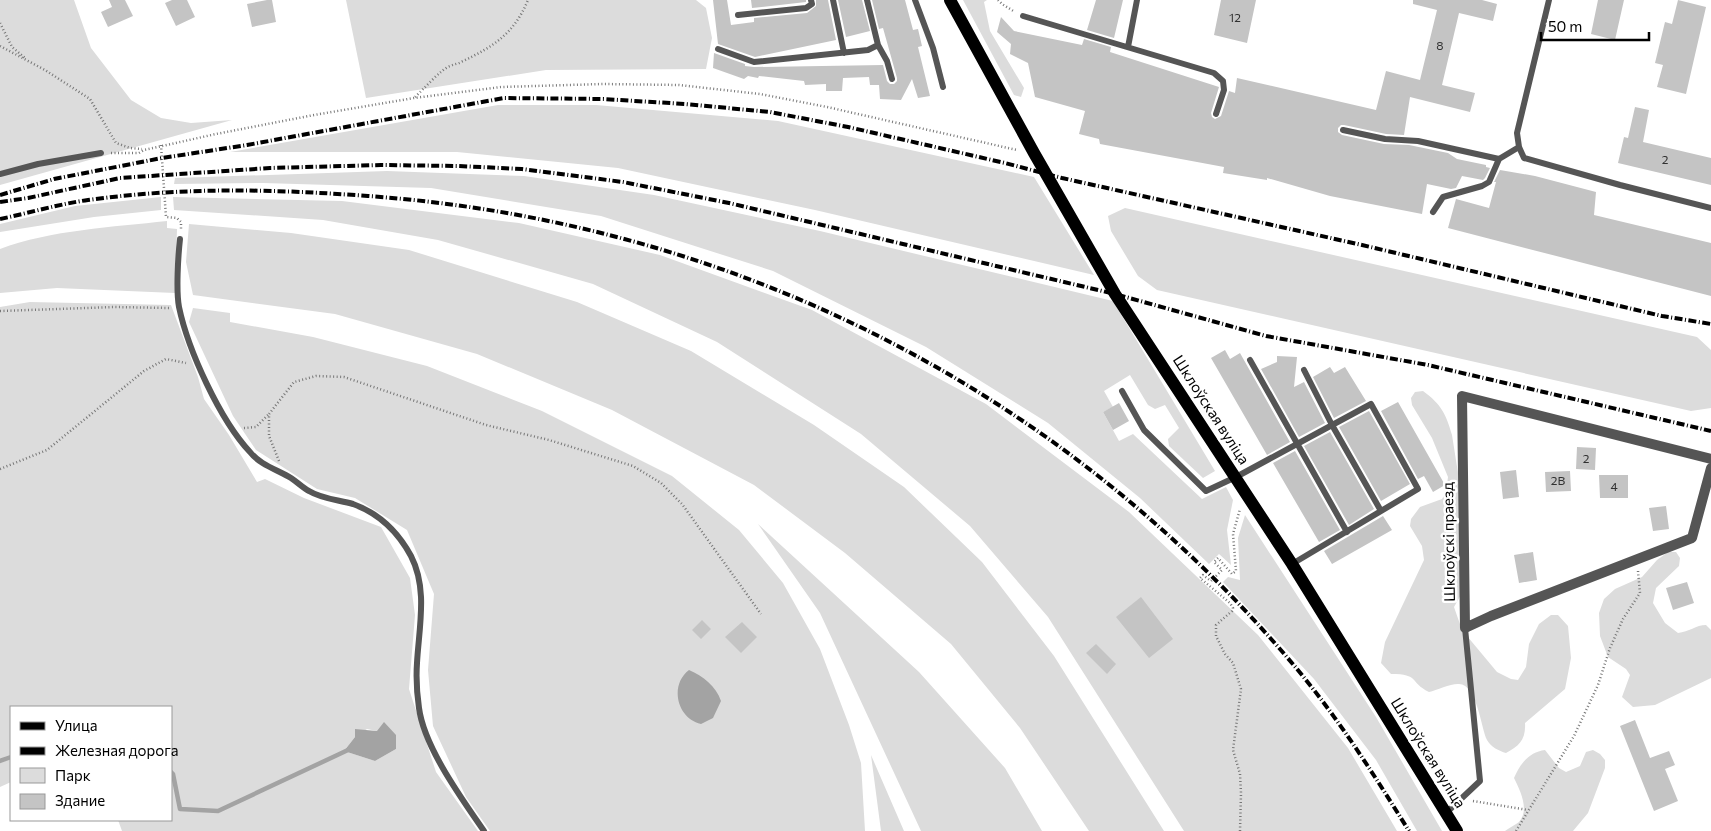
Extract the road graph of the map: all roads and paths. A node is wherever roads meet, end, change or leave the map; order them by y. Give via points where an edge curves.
1 (528, 0) edge
2 (811, 0) edge
3 (833, 0) edge
4 (867, 0) edge
5 (915, 0) edge
6 (950, 0) edge
7 (998, 0) edge
8 (1003, 0) edge
9 (1137, 0) edge
10 (1549, 0) edge
11 (1002, 4) junction
12 (738, 15) dead end
13 (1023, 16) joint
14 (0, 23) edge
15 (878, 45) junction
16 (0, 46) edge
17 (1128, 47) junction
18 (718, 49) dead end
19 (844, 53) junction
20 (30, 62) junction
21 (892, 79) dead end
22 (943, 87) dead end
23 (414, 98) junction
24 (1216, 114) dead end
25 (1343, 130) dead end
26 (161, 145) junction
27 (1518, 147) junction
28 (144, 150) junction
29 (101, 153) joint
30 (1034, 153) junction
31 (1499, 159) junction
32 (0, 174) edge
33 (1711, 208) edge
34 (1433, 212) dead end
35 (180, 239) joint
36 (180, 308) junction
37 (0, 311) edge
38 (1250, 360) dead end
39 (199, 365) junction
40 (1304, 370) dead end
41 (1122, 391) dead end
42 (269, 414) junction
43 (1332, 425) junction
44 (233, 428) junction
45 (1297, 444) junction
46 (1711, 459) edge
47 (1711, 468) edge
48 (0, 469) edge
49 (290, 477) junction
50 (1236, 477) junction
51 (1249, 498) junction
52 (1381, 511) junction
53 (1346, 532) junction
54 (1637, 559) junction
55 (1292, 564) junction
56 (761, 614) dead end
57 (1465, 628) junction
58 (1460, 799) junction
59 (1528, 810) junction
60 (1446, 813) junction
61 (484, 831) edge
62 (1240, 831) edge
63 (1456, 831) edge
64 (1516, 831) edge

1 - 23 path via 508,33 496,44 449,66
2 - 12 lane via 812,4 806,8
3 - 19 lane
4 - 15 lane
5 - 22 lane
6 - 30 main road, Шклоўская вуліца
7 - 11 path
8 - 11 path
9 - 17 lane
10 - 27 lane via 1517,133
11 - 13 path
13 - 17 lane
14 - 20 path via 12,47
15 - 19 lane via 868,50
15 - 21 lane
16 - 20 path
17 - 24 lane via 1218,77 1223,81 1224,90
18 - 19 lane via 754,62
20 - 28 path via 90,98 116,143
23 - 26 path
23 - 30 path via 501,87 679,85 760,94
25 - 31 lane via 1384,139 1418,141
26 - 28 path
26 - 35 path via 166,217 177,218 181,222
27 - 31 lane
27 - 33 lane via 1524,158
28 - 29 path via 140,153
29 - 32 lane
30 - 50 main road, Шклоўская вуліца via 1115,294
31 - 34 lane via 1489,182 1443,198
35 - 36 lane
36 - 37 path
36 - 39 lane
38 - 45 lane
39 - 44 lane
39 - 48 path via 166,360 144,371 47,450
40 - 43 lane
41 - 50 lane via 1144,430 1206,490
42 - 44 path via 256,427
42 - 49 path via 269,436
42 - 56 path via 294,382 316,376 344,377 486,425 634,466 661,482 682,504
43 - 45 lane
43 - 52 lane
43 - 52 lane via 1371,404 1418,489
44 - 49 lane via 255,457
45 - 50 lane
45 - 53 lane
46 - 57 street, Шклоўскі праезд via 1462,396
47 - 54 street via 1692,538
49 - 61 lane via 310,491 376,515 398,536 412,558 422,594 417,665 419,710 427,737 440,762
50 - 51 main road, Шклоўская вуліца
51 - 55 main road, Шклоўская вуліца
51 - 62 path via 1239,510 1233,534 1236,571 1232,574 1218,558 1214,562 1222,570 1211,581 1203,575 1200,578 1233,608 1216,625 1216,636 1233,663 1241,689 1233,750 1240,774
52 - 53 lane
53 - 55 lane
54 - 57 street
54 - 59 path via 1640,593 1623,619 1574,736
55 - 60 main road, Шклоўская вуліца
57 - 58 lane via 1480,781
58 - 59 path
58 - 60 lane
59 - 64 path
60 - 63 main road, Шклоўская вуліца

